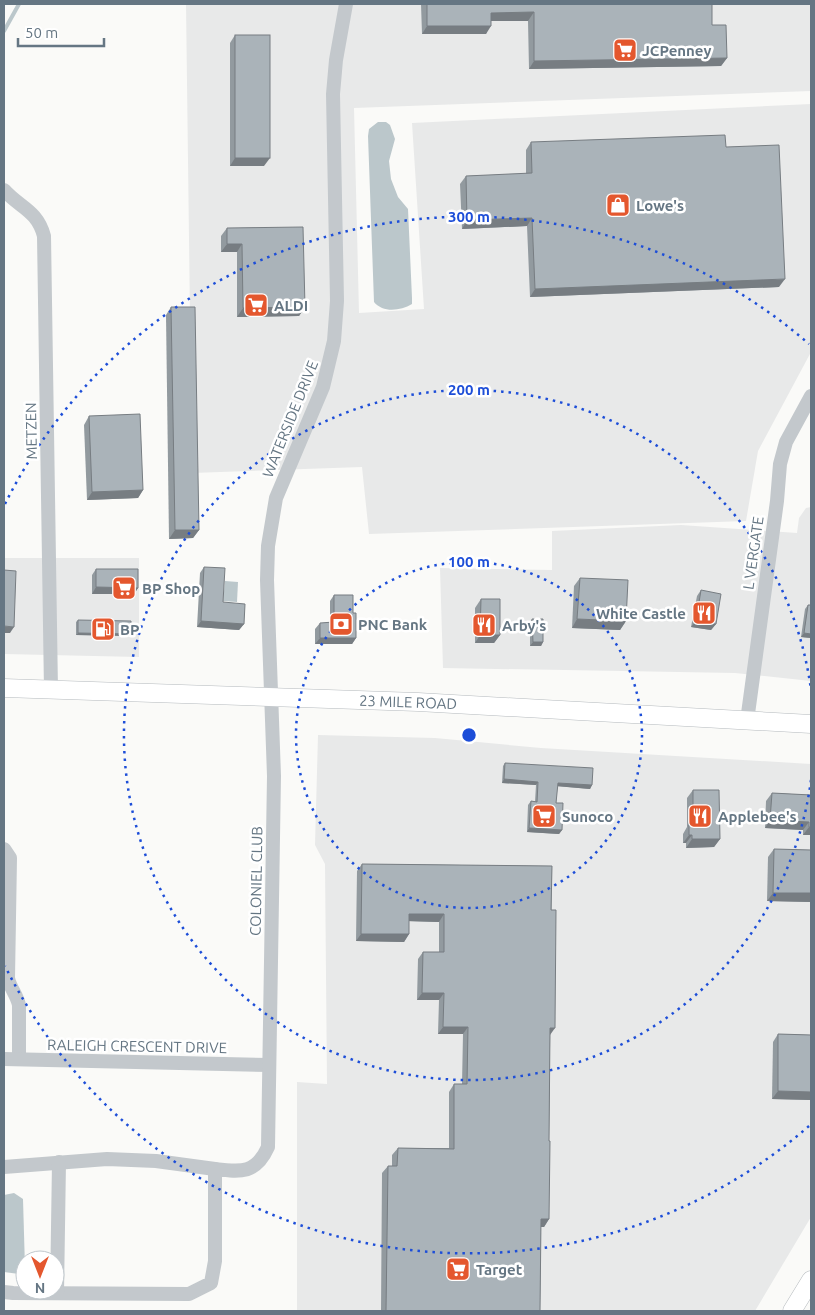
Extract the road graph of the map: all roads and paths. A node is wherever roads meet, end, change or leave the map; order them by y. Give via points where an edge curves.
1 (346, 4) edge
2 (4, 190) edge
3 (811, 396) edge
4 (4, 688) edge
5 (51, 690) junction
6 (270, 697) junction
7 (747, 721) junction
8 (811, 724) edge
9 (4, 849) edge
10 (4, 1059) edge
11 (19, 1059) junction
12 (269, 1065) junction
13 (58, 1162) junction
14 (4, 1168) edge
15 (215, 1169) junction
16 (57, 1250) edge
17 (811, 1280) edge
18 (65, 1294) edge
19 (792, 1311) edge

1 - 6 street, WATERSIDE DRIVE via 333,94 335,333 323,387 280,488 272,515 267,569
2 - 5 street, METZEN via 41,223 44,236
3 - 7 street, L VERGATE via 786,442 780,464
4 - 5 main road, 23 MILE ROAD
5 - 6 main road, 23 MILE ROAD
6 - 7 main road, 23 MILE ROAD via 500,706
6 - 12 street, COLONIEL CLUB via 274,776
7 - 8 main road, 23 MILE ROAD
9 - 11 street via 10,858 8,978 20,1005
10 - 11 street, RALEIGH CRESCENT DRIVE
11 - 12 street, RALEIGH CRESCENT DRIVE
12 - 15 street, COLONIEL CLUB via 268,1147 263,1159 253,1168
13 - 14 street, COLONIEL CLUB
13 - 15 street, COLONIEL CLUB via 156,1161
13 - 16 street
15 - 18 street via 215,1261 211,1283 188,1294
17 - 19 main road

